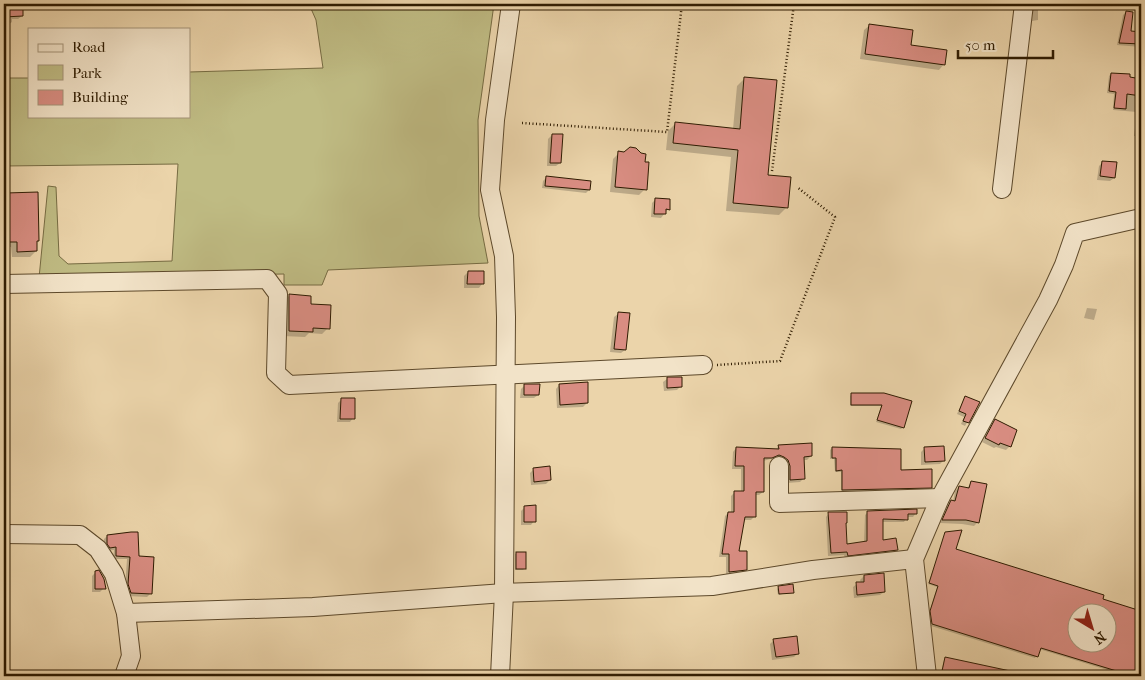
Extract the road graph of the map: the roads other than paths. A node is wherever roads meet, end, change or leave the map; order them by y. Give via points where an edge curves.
1 (511, 4) edge
2 (1024, 4) edge
3 (1002, 189) dead end
4 (1141, 218) edge
5 (4, 284) edge
6 (703, 365) road end
7 (506, 374) junction
8 (779, 466) dead end
9 (940, 498) junction
10 (4, 534) edge
11 (914, 559) junction
12 (504, 593) junction
13 (126, 613) junction
14 (124, 676) edge
15 (500, 676) edge
16 (927, 676) edge

1 - 7 street via 495,120 490,190 504,256
2 - 3 street
4 - 9 street via 1075,233 1048,300
5 - 7 street via 267,279 278,294 276,373 289,385
6 - 7 street
7 - 12 street
8 - 9 street via 779,503
9 - 11 street
10 - 13 street via 80,535 98,549 114,574
11 - 12 street via 712,586
11 - 16 street
12 - 13 street via 313,607
12 - 15 street
13 - 14 street via 131,656

